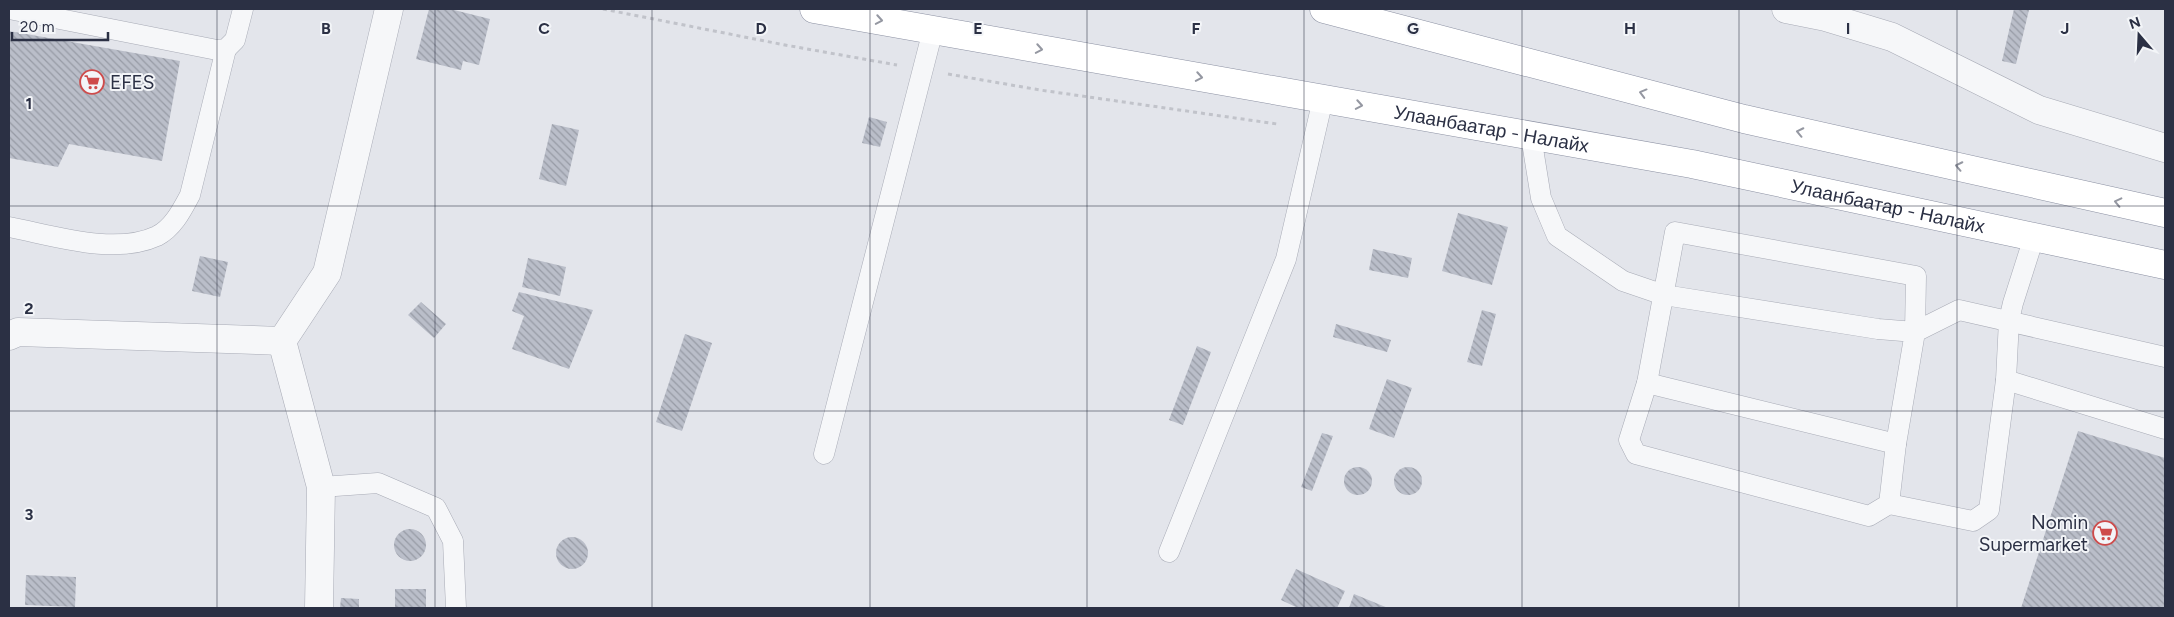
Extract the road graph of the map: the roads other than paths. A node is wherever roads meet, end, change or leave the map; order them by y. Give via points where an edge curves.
1 (243, 9) edge
2 (389, 9) edge
3 (814, 9) edge
4 (1324, 9) edge
5 (1786, 9) edge
6 (9, 10) edge
7 (933, 30) junction
8 (226, 49) junction
9 (1323, 98) junction
10 (1531, 136) junction
11 (2165, 148) edge
12 (2165, 213) edge
13 (9, 227) edge
14 (2034, 237) junction
15 (2165, 266) edge
16 (1664, 294) junction
17 (2009, 320) junction
18 (1915, 332) junction
19 (9, 336) edge
20 (282, 341) junction
21 (2165, 357) edge
22 (2006, 380) junction
23 (1647, 383) junction
24 (2165, 429) edge
25 (1896, 444) junction
26 (824, 454) dead end
27 (321, 487) junction
28 (1889, 504) junction
29 (1169, 552) dead end
30 (319, 608) edge
31 (456, 608) edge

1 - 8 lane via 235,40
2 - 20 street via 327,273
3 -> 7 highway, Улаанбаатар - Налайх
12 -> 4 highway via 1744,119
5 - 11 street via 1892,37 2039,110
6 - 8 lane via 217,50
7 -> 9 highway, Улаанбаатар - Налайх
7 - 26 lane
8 - 13 lane via 190,195 179,216 158,236 107,245
9 -> 10 highway, Улаанбаатар - Налайх
9 - 29 lane via 1286,259
10 - 14 highway, Улаанбаатар - Налайх via 1692,164
10 - 16 lane via 1542,198 1558,236 1623,281
14 - 15 highway, Улаанбаатар - Налайх
14 - 17 lane
16 - 18 lane
16 - 18 lane via 1675,232 1916,276
16 - 23 lane
17 - 18 lane via 1959,310
17 - 21 lane
17 - 22 lane
18 - 25 lane
19 - 20 street via 18,332
20 - 27 street
22 - 24 lane
22 - 28 lane via 1989,510 1973,521
23 - 25 lane
23 - 28 lane via 1629,440 1636,454 1869,516
25 - 28 lane
27 - 30 street
27 - 31 lane via 378,483 436,508 453,542

